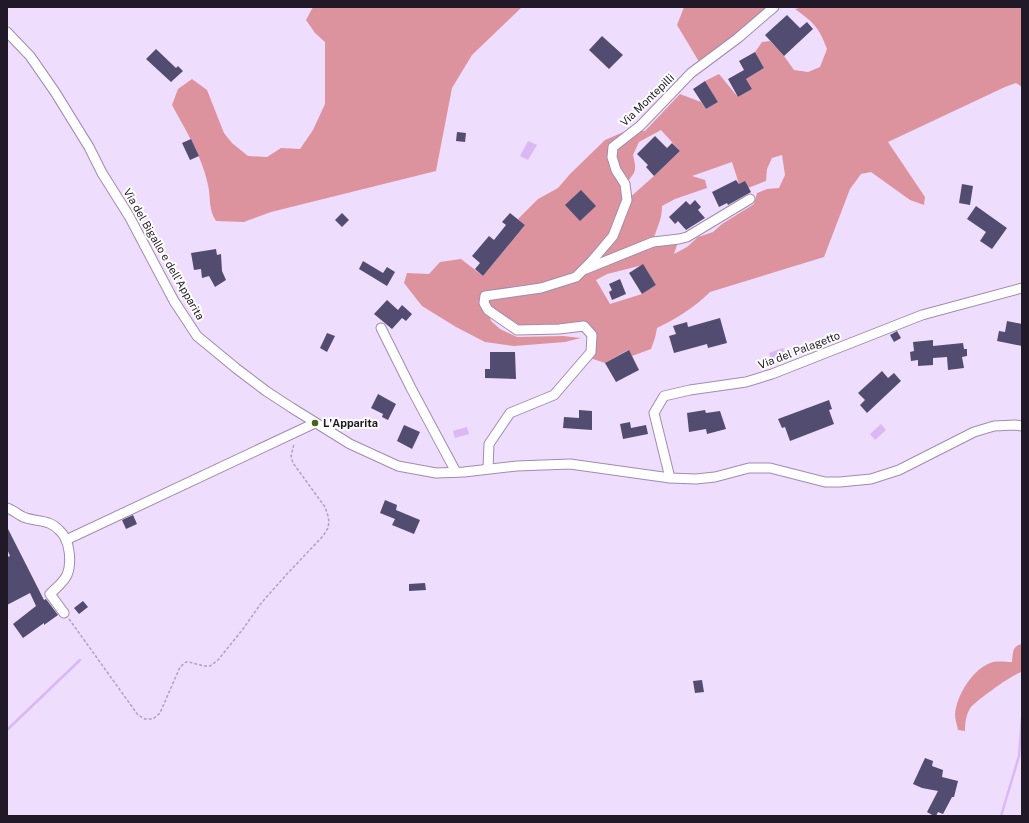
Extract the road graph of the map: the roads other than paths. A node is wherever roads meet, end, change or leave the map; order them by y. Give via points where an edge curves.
1 (774, 7) edge
2 (7, 32) edge
3 (750, 199) dead end
4 (583, 270) junction
5 (1022, 288) edge
6 (381, 328) dead end
7 (315, 423) junction
8 (1022, 426) edge
9 (488, 468) junction
10 (456, 472) junction
11 (670, 478) junction
12 (7, 508) edge
13 (66, 540) junction
14 (64, 612) road end

1 - 4 street, Via Montepilli via 691,73 640,126 613,147 612,157 616,170 625,184 627,200 613,236
2 - 7 street, Via del Bigallo e dell'Apparita via 30,56 55,92 129,216 174,301 198,336 266,391
3 - 4 street via 678,240 653,242
4 - 9 street, Via Montepilli via 576,277 541,288 485,296 484,303 488,310 517,330 584,326 592,335 591,352 554,395 510,413 488,444
5 - 11 street, Via del Palagetto via 922,315 746,382 664,396 654,413
6 - 10 street
7 - 10 street, Via del Bigallo e dell'Apparita via 350,444 398,466 436,473
7 - 13 street
8 - 11 street, Via del Bigallo e dell'Apparita via 994,426 974,432 899,470 871,479 825,482 770,468 749,468 696,479
9 - 10 street, Via del Bigallo e dell'Apparita
9 - 11 street, Via del Bigallo e dell'Apparita via 570,464
12 - 13 street via 27,518 52,525 60,530
13 - 14 street via 69,552 67,575 50,594

